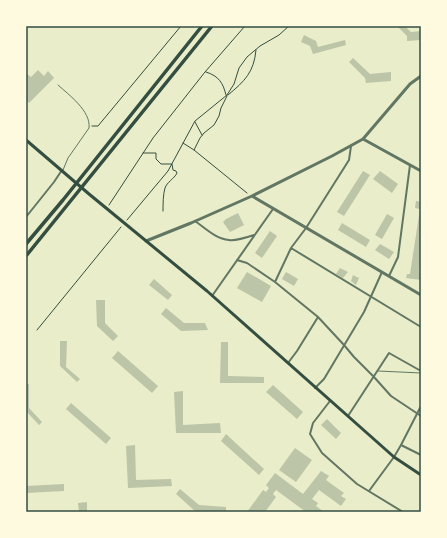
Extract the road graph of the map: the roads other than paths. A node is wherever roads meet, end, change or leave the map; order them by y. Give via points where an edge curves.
1 (202, 26) edge
2 (212, 26) edge
3 (421, 76) edge
4 (58, 85) dead end
5 (362, 139) junction
6 (26, 140) edge
7 (351, 145) junction
8 (410, 165) junction
9 (62, 170) junction
10 (421, 171) edge
11 (252, 196) junction
12 (273, 209) junction
13 (26, 216) edge
14 (195, 221) junction
15 (306, 228) junction
16 (254, 235) junction
17 (146, 241) junction
18 (26, 244) edge
19 (291, 248) junction
20 (26, 256) edge
21 (237, 260) junction
22 (382, 272) junction
23 (389, 276) junction
24 (275, 282) junction
25 (421, 295) edge
26 (212, 296) junction
27 (371, 297) junction
28 (318, 317) junction
29 (421, 327) edge
30 (344, 345) junction
31 (288, 363) junction
32 (378, 371) junction
33 (421, 372) edge
34 (374, 377) junction
35 (315, 388) junction
36 (330, 401) junction
37 (421, 406) edge
38 (417, 414) junction
39 (421, 416) edge
40 (348, 417) junction
41 (401, 445) junction
42 (421, 456) edge
43 (394, 457) junction
44 (421, 475) edge
45 (369, 491) junction
46 (403, 512) edge

1 - 18 highway
2 - 20 highway
3 - 5 street via 410,84
4 - 9 lane via 78,102 89,119 90,126
5 - 7 street
5 - 8 street
6 - 9 main road
7 - 11 street
7 - 15 street via 349,160
8 - 10 street
8 - 23 street via 398,257
9 - 13 street
9 - 17 main road
11 - 12 street
11 - 14 street
12 - 15 street
12 - 16 street
14 - 16 street via 209,232 230,241
14 - 17 street
15 - 19 street
15 - 22 street
16 - 21 street
17 - 26 main road
19 - 24 street
19 - 27 street
21 - 24 street via 247,263
21 - 26 street
22 - 23 street
22 - 27 street
23 - 25 street
24 - 28 street
26 - 31 main road
27 - 29 street
27 - 30 street
28 - 30 street
28 - 31 street
30 - 34 street
30 - 35 street via 324,379
31 - 35 main road
32 - 33 lane
32 - 33 street via 389,353
32 - 34 street
34 - 38 street via 391,396
34 - 40 street
35 - 36 main road
36 - 40 main road
36 - 45 street via 313,423 310,434 322,453 357,484
37 - 38 street
38 - 39 street
38 - 41 street
40 - 43 main road
41 - 42 street
41 - 43 street
43 - 44 main road
43 - 45 street
45 - 46 street

